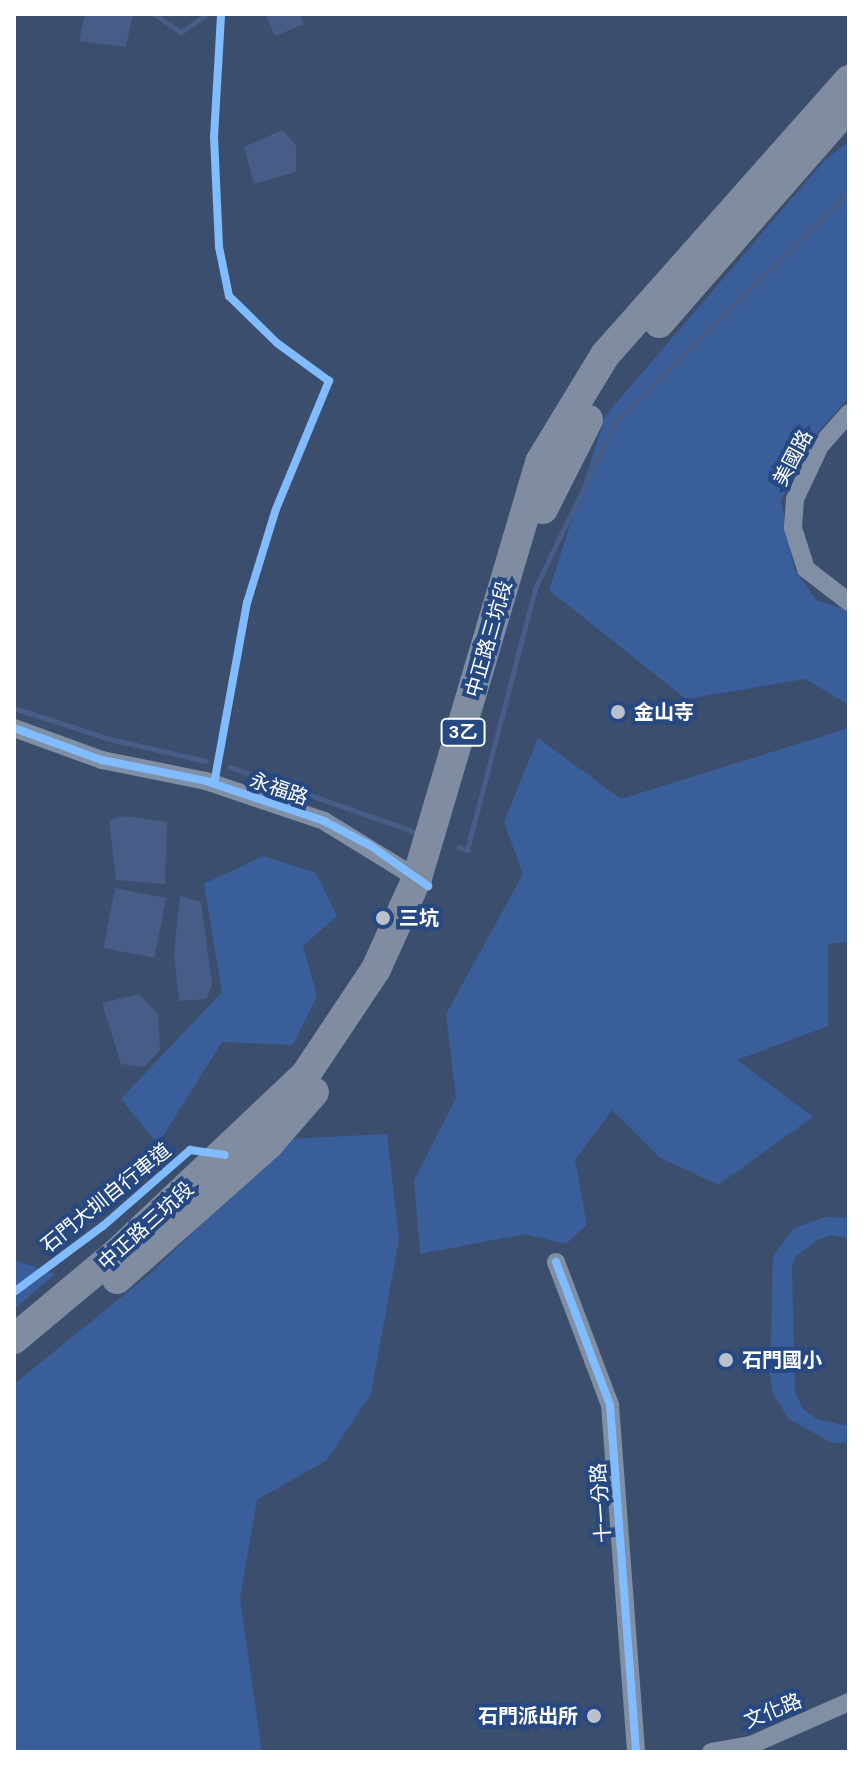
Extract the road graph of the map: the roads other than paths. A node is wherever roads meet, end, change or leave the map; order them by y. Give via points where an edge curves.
1 (849, 80) edge
2 (849, 106) edge
3 (849, 413) edge
4 (849, 602) edge
5 (14, 728) edge
6 (423, 882) junction
7 (556, 1262) dead end
8 (14, 1339) edge
9 (14, 1358) edge
10 (849, 1702) edge
11 (636, 1752) edge
12 (711, 1752) edge

1 - 6 main road, 中正路三坑段 / 3乙 via 605,355 540,462
2 - 6 main road, 中正路三坑段 / 3乙 via 617,371 557,476 534,527 452,825
3 - 4 street, 美國路 via 820,446 795,499 793,528 806,569
5 - 6 street, 永福路 via 102,760 206,781 324,821
6 - 8 main road, 中正路三坑段 / 3乙 via 376,969 306,1074 117,1253
6 - 9 main road, 中正路三坑段 / 3乙 via 407,948 327,1079 268,1145 164,1240
7 - 11 street, 十一分路 via 610,1405
10 - 12 street, 文化路 via 751,1745

